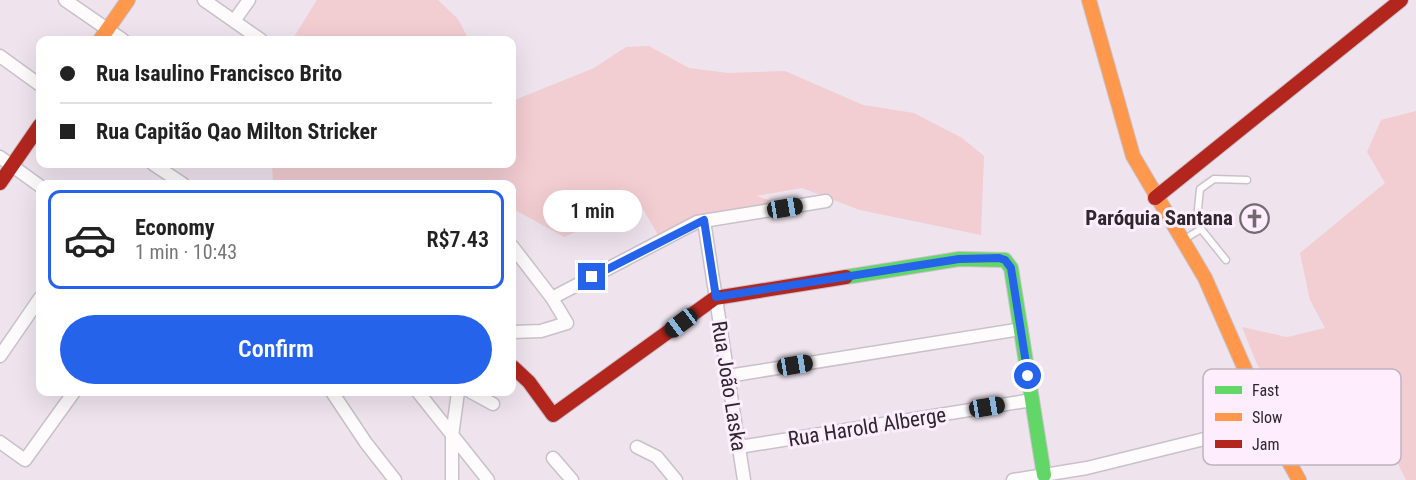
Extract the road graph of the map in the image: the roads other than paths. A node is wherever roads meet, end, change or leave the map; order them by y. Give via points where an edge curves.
1 (65, 0) edge
2 (128, 0) edge
3 (204, 0) edge
4 (249, 0) edge
5 (1089, 0) edge
6 (1401, 0) edge
7 (234, 21) junction
8 (104, 35) edge
9 (255, 36) edge
10 (0, 56) edge
11 (36, 82) edge
12 (36, 131) edge
13 (0, 157) edge
14 (12, 166) junction
15 (159, 168) edge
16 (177, 180) edge
17 (1247, 180) dead end
18 (0, 183) edge
19 (36, 183) edge
20 (1155, 198) junction
21 (826, 201) dead end
22 (704, 220) junction
23 (1201, 229) junction
24 (1182, 241) junction
25 (516, 251) edge
26 (1226, 260) dead end
27 (716, 297) junction
28 (552, 298) junction
29 (36, 304) edge
30 (1021, 329) junction
31 (516, 332) edge
32 (0, 356) edge
33 (1245, 369) edge
34 (516, 370) edge
35 (728, 376) junction
36 (71, 396) edge
37 (335, 396) edge
38 (421, 396) edge
39 (457, 396) edge
40 (478, 396) edge
41 (1032, 400) junction
42 (493, 404) dead end
43 (452, 436) junction
44 (1203, 439) edge
45 (0, 442) edge
46 (637, 447) dead end
47 (739, 447) junction
48 (553, 458) dead end
49 (1290, 465) edge
50 (1044, 475) junction
51 (395, 480) edge
52 (452, 480) edge
53 (488, 480) edge
54 (572, 480) edge
55 (676, 480) edge
56 (744, 480) edge
57 (1013, 480) edge
58 (1299, 480) edge

1 - 8 street
2 - 8 street
3 - 7 street
4 - 7 street
5 - 20 street via 1128,144
6 - 20 street
7 - 9 street
10 - 11 street
12 - 14 street
13 - 14 street
14 - 18 street
14 - 19 street
15 - 16 street
17 - 23 lane via 1214,179 1200,189 1197,219
20 - 24 street
21 - 22 street
22 - 27 street, Rua João Laska
22 - 28 street
23 - 24 lane
23 - 26 lane
24 - 33 street via 1209,287
25 - 28 street
27 - 30 street via 991,257 1005,260 1011,268
27 - 34 street via 553,415
27 - 35 street, Rua João Laska
28 - 31 street via 567,323 541,331
29 - 32 street
30 - 35 street
30 - 41 street
35 - 47 street, Rua João Laska
36 - 45 street via 25,460
37 - 51 street
38 - 43 street
39 - 43 street
40 - 42 street
41 - 47 street, Rua Harold Alberge
41 - 50 street
43 - 52 street
43 - 53 street
44 - 50 street
46 - 55 street via 657,458
47 - 56 street, Rua João Laska
48 - 54 street
49 - 58 street
50 - 57 street

